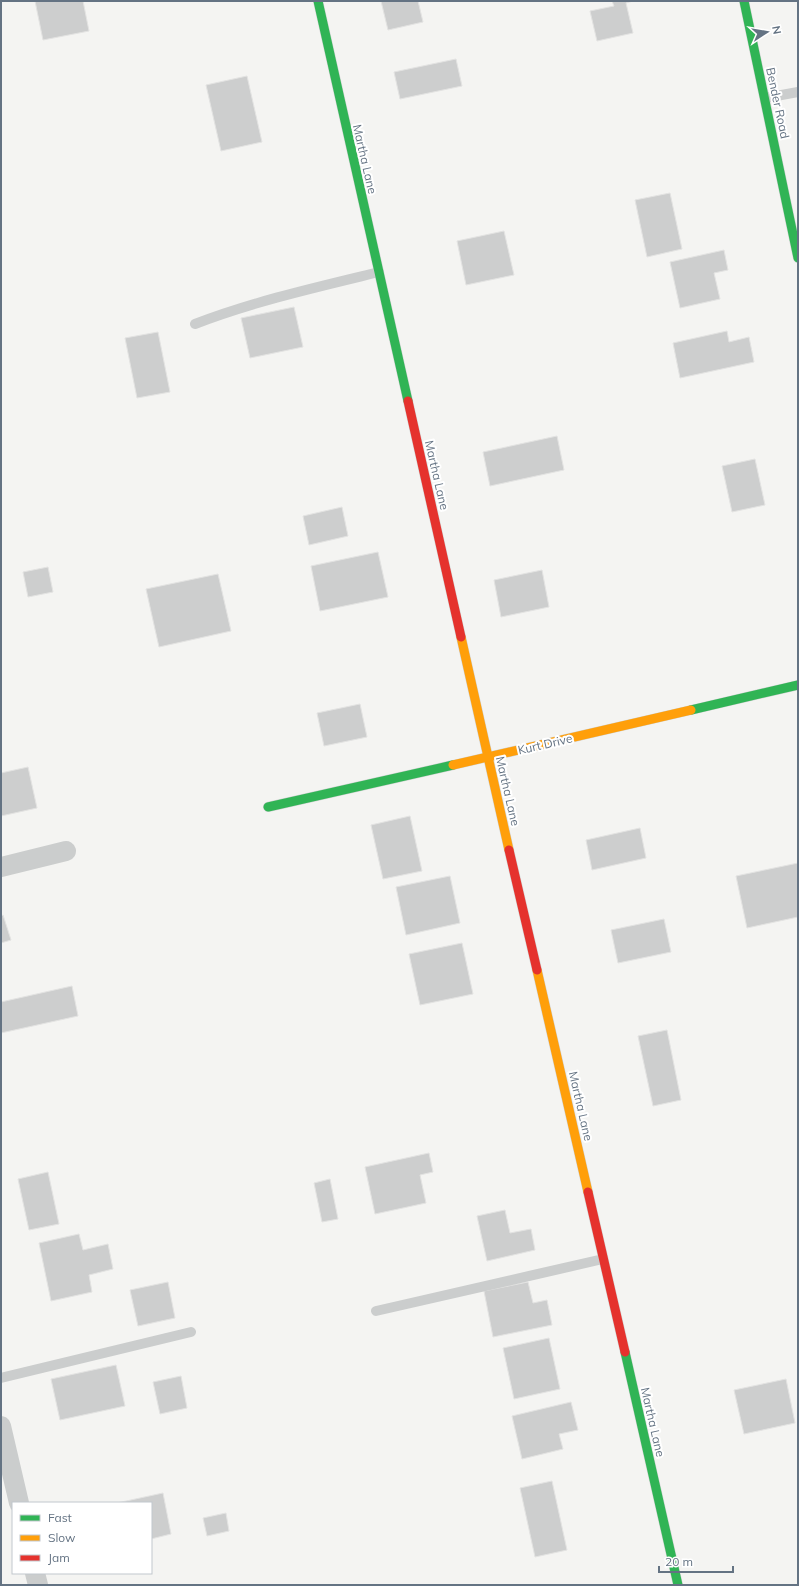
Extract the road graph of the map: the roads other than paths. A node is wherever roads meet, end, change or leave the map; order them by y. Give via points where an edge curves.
1 (318, 1) edge
2 (744, 1) edge
3 (798, 92) edge
4 (765, 98) junction
5 (798, 258) edge
6 (379, 272) junction
7 (195, 324) dead end
8 (798, 685) edge
9 (488, 757) junction
10 (268, 807) dead end
11 (66, 851) dead end
12 (1, 867) edge
13 (604, 1259) junction
14 (376, 1311) dead end
15 (191, 1332) dead end
16 (1, 1378) edge
17 (1, 1426) edge
18 (19, 1502) edge
19 (35, 1574) edge
20 (38, 1585) edge
21 (678, 1585) edge

1 - 6 street, Martha Lane
2 - 4 street, Bender Road
3 - 4 lane
4 - 5 street, Bender Road
6 - 7 lane via 246,306
6 - 9 street, Martha Lane
8 - 9 street, Kurt Drive
9 - 10 street, Kurt Drive
9 - 13 street, Martha Lane
11 - 12 street
13 - 14 lane
13 - 21 street, Martha Lane
15 - 16 lane
17 - 18 street
19 - 20 street

